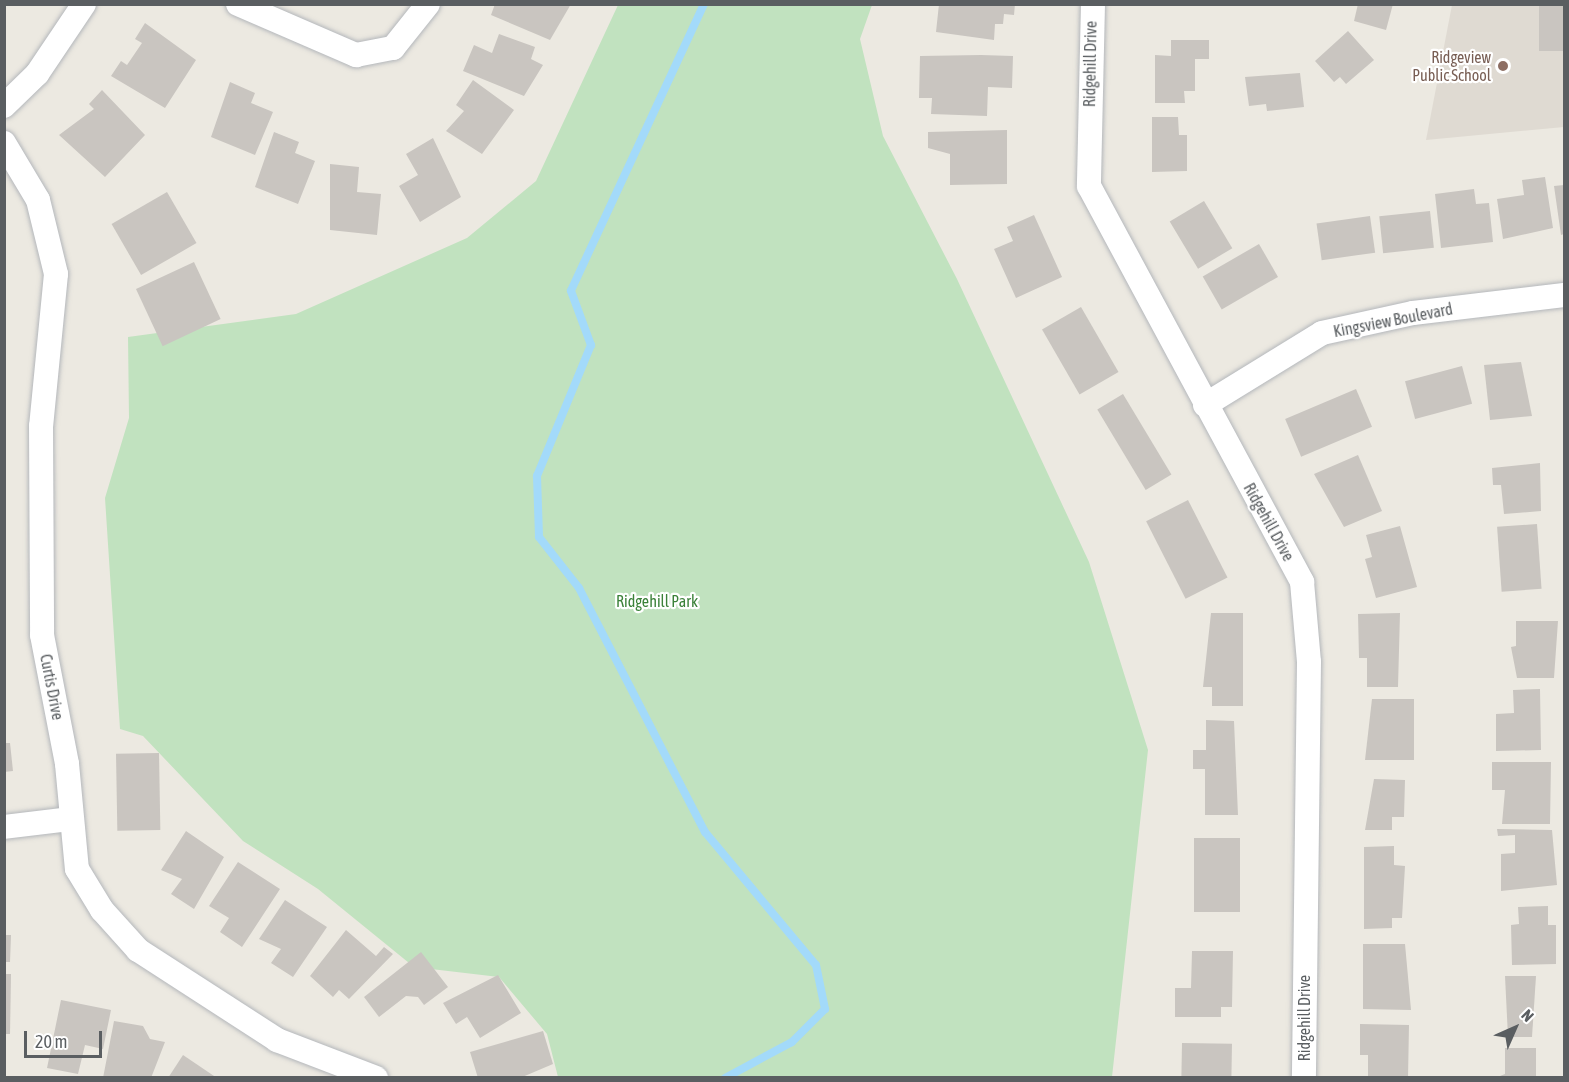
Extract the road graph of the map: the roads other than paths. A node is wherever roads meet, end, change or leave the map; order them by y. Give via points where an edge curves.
1 (84, 4) edge
2 (238, 4) edge
3 (428, 4) edge
4 (1093, 4) edge
5 (4, 106) edge
6 (4, 143) edge
7 (1564, 295) edge
8 (1205, 405) junction
9 (70, 819) junction
10 (4, 827) edge
11 (376, 1077) edge
12 (1304, 1077) edge

1 - 5 street via 38,74
2 - 3 street via 356,55 393,48
4 - 8 street, Ridgehill Drive via 1089,186
6 - 9 street, Curtis Drive via 38,200 56,274 41,426 42,635 67,764
7 - 8 street, Kingsview Boulevard via 1413,313 1322,333
8 - 12 street, Ridgehill Drive via 1302,582 1309,662
9 - 10 street
9 - 11 street, Curtis Drive via 77,869 102,910 138,950 277,1040

